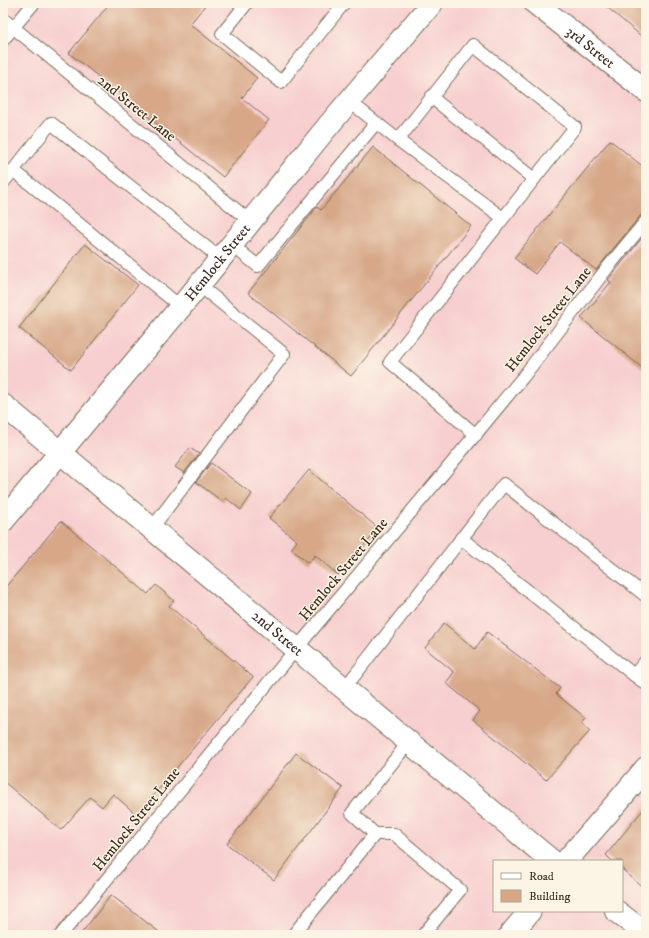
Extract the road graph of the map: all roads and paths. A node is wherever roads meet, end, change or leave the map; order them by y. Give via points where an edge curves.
1 (34, 3) edge
2 (247, 3) edge
3 (344, 3) edge
4 (432, 3) edge
5 (535, 3) edge
6 (3, 19) edge
7 (14, 28) junction
8 (3, 40) edge
9 (646, 91) edge
10 (431, 97) junction
11 (349, 101) junction
12 (376, 122) junction
13 (398, 140) junction
14 (13, 170) junction
15 (534, 179) junction
16 (3, 183) edge
17 (503, 218) junction
18 (646, 221) edge
19 (251, 222) junction
20 (227, 252) junction
21 (199, 285) junction
22 (181, 307) junction
23 (3, 405) edge
24 (476, 435) junction
25 (61, 453) junction
26 (3, 521) edge
27 (152, 528) junction
28 (461, 538) junction
29 (646, 596) edge
30 (296, 649) junction
31 (646, 661) edge
32 (634, 675) junction
33 (646, 684) edge
34 (344, 688) junction
35 (409, 742) junction
36 (646, 768) edge
37 (376, 834) junction
38 (551, 860) edge
39 (567, 860) edge
40 (529, 912) edge
41 (617, 912) edge
42 (646, 934) edge
43 (61, 935) edge
44 (293, 935) edge
45 (423, 935) edge
46 (510, 935) edge

1 - 7 lane
2 - 3 lane via 222,34 281,82
4 - 11 street, Hemlock Street
5 - 9 street, 3rd Street
6 - 7 lane, 2nd Street Lane
7 - 8 lane
7 - 19 lane, 2nd Street Lane
10 - 13 lane
10 - 15 lane
10 - 15 lane via 473,45 575,127
11 - 12 lane
11 - 19 street, Hemlock Street
12 - 13 lane
12 - 20 lane via 258,266
13 - 17 lane
14 - 16 lane
14 - 20 lane via 51,123
14 - 22 lane
15 - 17 lane
17 - 24 lane via 390,362
18 - 24 lane, Hemlock Street Lane
19 - 20 street, Hemlock Street
20 - 21 street, Hemlock Street
21 - 22 street, Hemlock Street
21 - 27 lane via 284,354
22 - 25 street, Hemlock Street
23 - 25 street, 2nd Street
24 - 30 lane, Hemlock Street Lane
25 - 26 street, Hemlock Street
25 - 27 street, 2nd Street
27 - 30 street, 2nd Street
28 - 29 lane via 504,484
28 - 32 lane
28 - 34 lane
30 - 34 street, 2nd Street
30 - 43 lane, Hemlock Street Lane
31 - 32 lane
32 - 33 lane
34 - 35 street, 2nd Street
35 - 37 lane via 352,813
35 - 38 street, 2nd Street
36 - 39 street
37 - 44 lane
37 - 45 lane via 394,834 460,890
40 - 46 street
41 - 42 street

